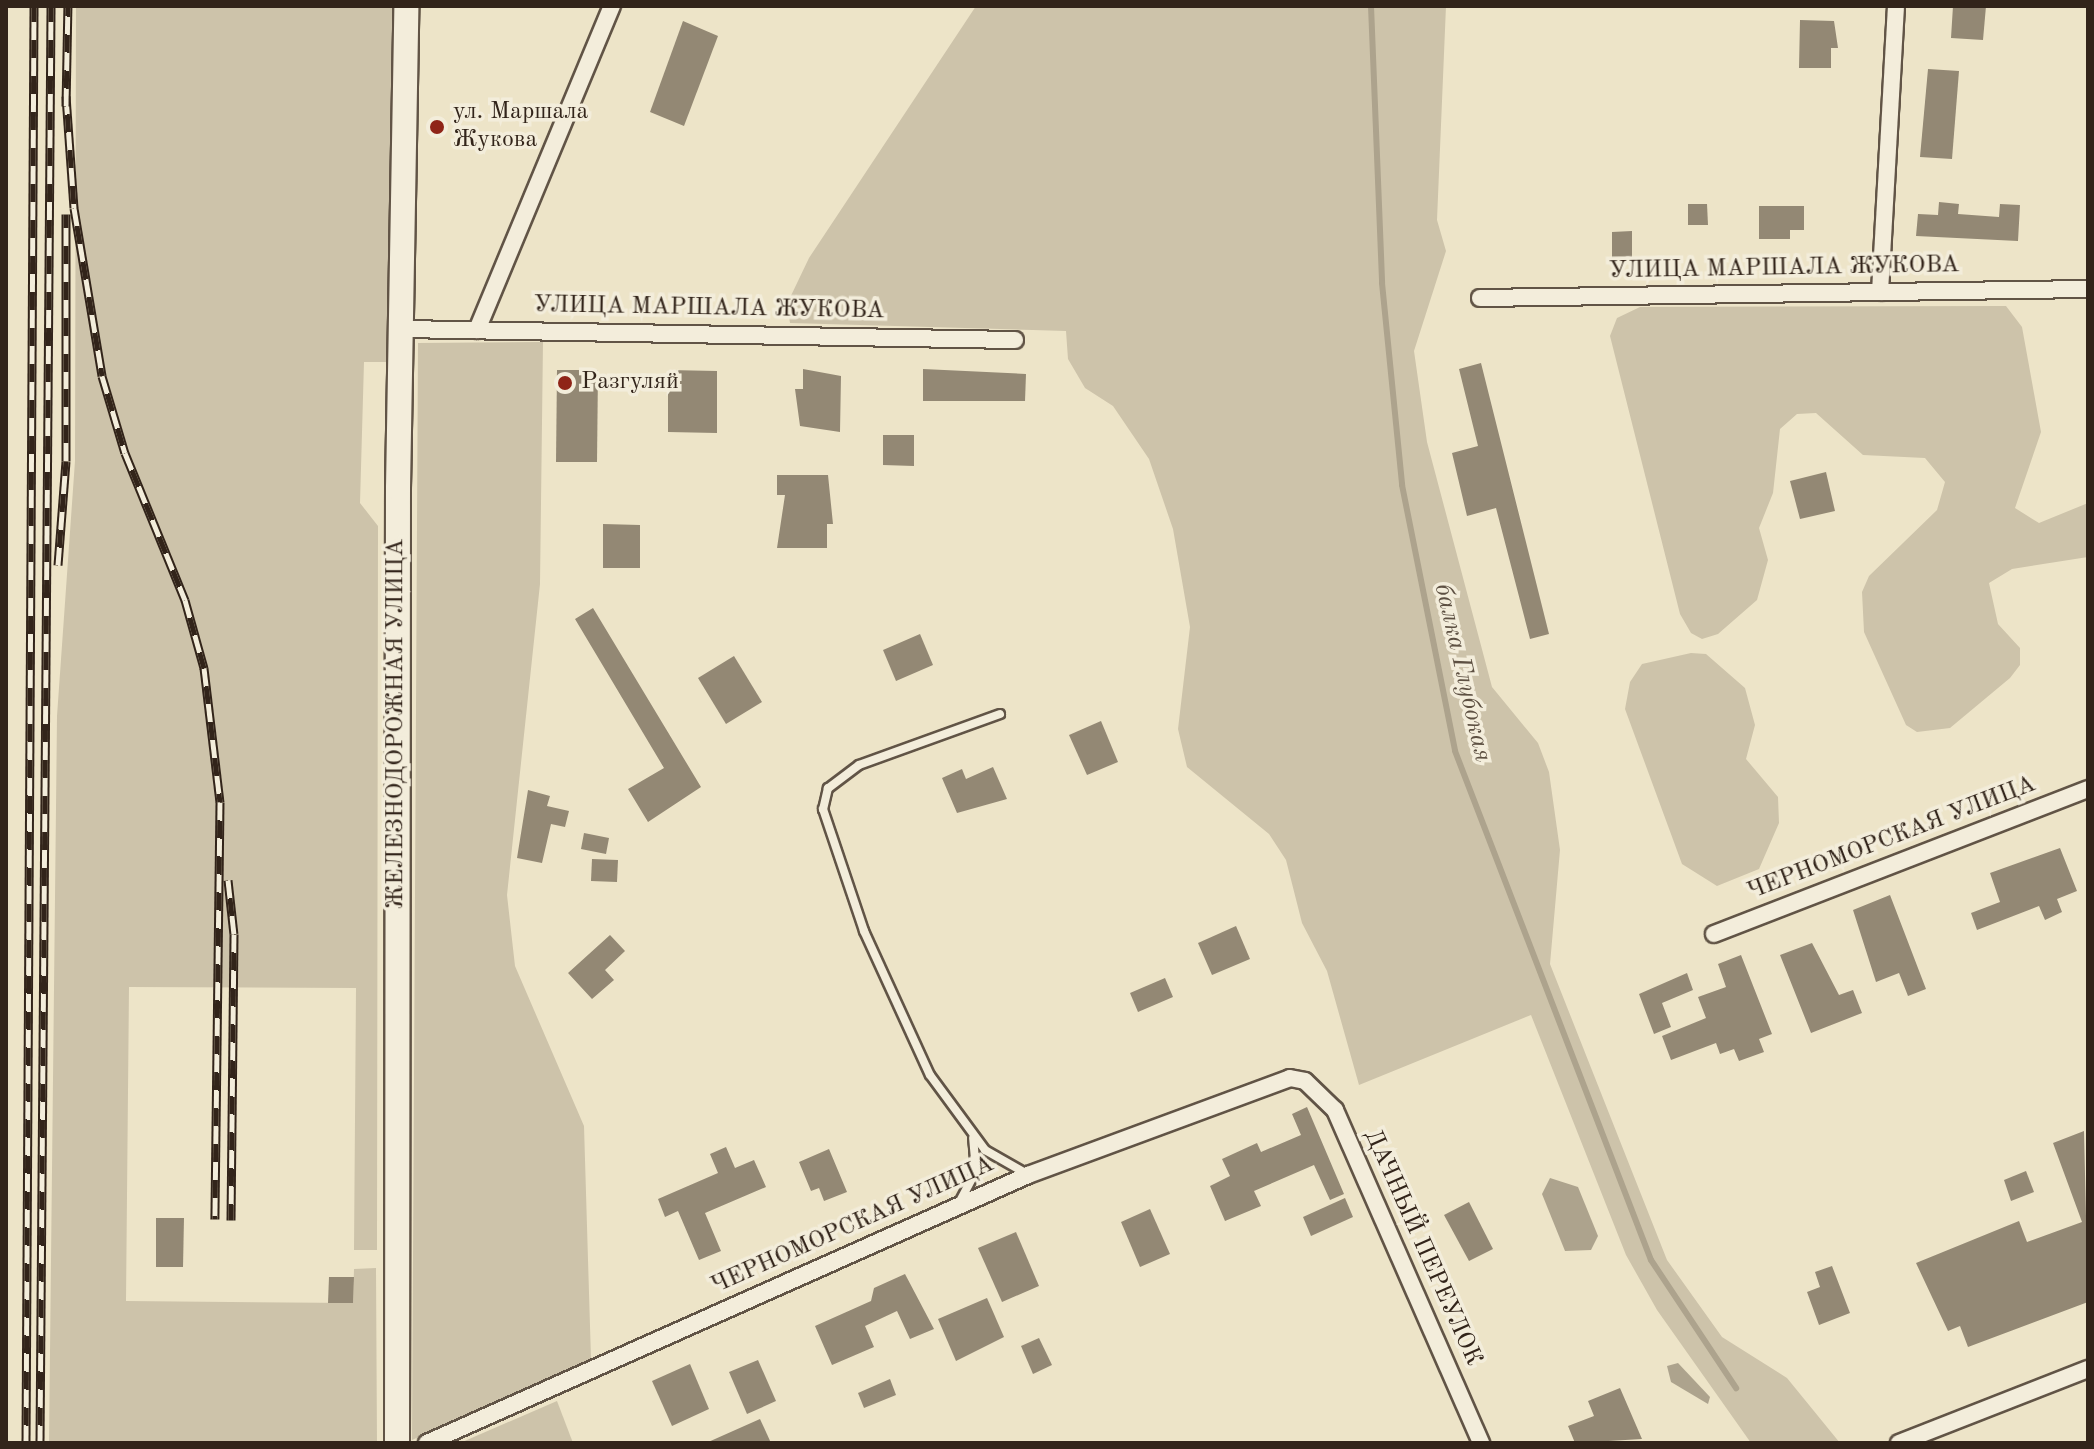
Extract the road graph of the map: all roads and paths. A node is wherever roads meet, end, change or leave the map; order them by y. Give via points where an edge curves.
1 (406, 6) edge
2 (612, 6) edge
3 (1896, 6) edge
4 (2088, 289) edge
5 (1880, 292) junction
6 (1480, 298) dead end
7 (402, 329) junction
8 (477, 330) junction
9 (1015, 340) dead end
10 (1000, 714) dead end
11 (2088, 789) edge
12 (1714, 934) dead end
13 (1305, 1081) joint
14 (972, 1133) junction
15 (1028, 1175) junction
16 (958, 1205) junction
17 (2088, 1369) edge
18 (397, 1443) edge
19 (427, 1443) edge
20 (1481, 1443) edge
21 (1899, 1443) edge

1 - 7 main road, ЖЕЛЕЗНОДОРОЖНАЯ УЛИЦА
2 - 8 street
3 - 5 street
4 - 5 street, УЛИЦА МАРШАЛА ЖУКОВА
5 - 6 street, УЛИЦА МАРШАЛА ЖУКОВА
7 - 8 street, УЛИЦА МАРШАЛА ЖУКОВА
7 - 18 main road, ЖЕЛЕЗНОДОРОЖНАЯ УЛИЦА
8 - 9 street, УЛИЦА МАРШАЛА ЖУКОВА
10 - 14 lane via 878,755 822,796 854,904 908,1033
11 - 12 street, ЧЕРНОМОРСКАЯ УЛИЦА
13 - 15 street, ЧЕРНОМОРСКАЯ УЛИЦА via 1274,1081
13 - 20 street, ДАЧНЫЙ ПЕРЕУЛОК via 1335,1110
14 - 15 lane via 998,1161
14 - 16 lane via 976,1171
15 - 16 street, ЧЕРНОМОРСКАЯ УЛИЦА
16 - 19 street, ЧЕРНОМОРСКАЯ УЛИЦА
17 - 21 street

